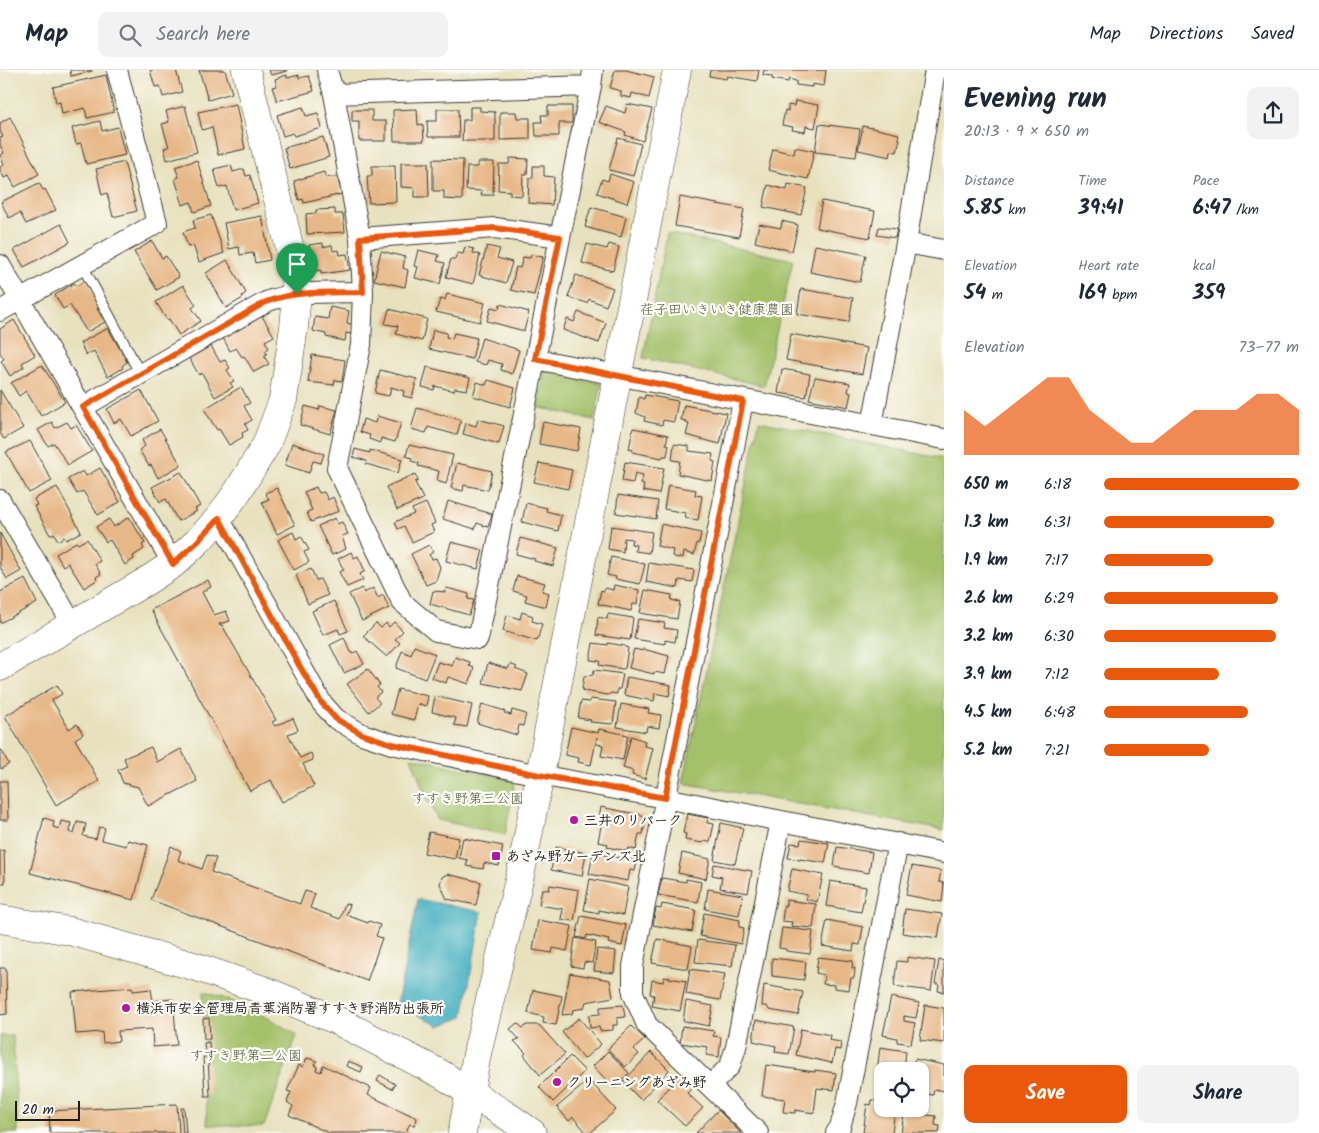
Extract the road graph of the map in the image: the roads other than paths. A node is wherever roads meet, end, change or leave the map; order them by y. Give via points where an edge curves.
1 (117, 70) edge
2 (246, 70) edge
3 (328, 70) edge
4 (677, 70) edge
5 (936, 70) edge
6 (592, 78) edge
7 (334, 94) junction
8 (560, 237) junction
9 (360, 238) junction
10 (906, 243) junction
11 (944, 250) edge
12 (82, 264) junction
13 (0, 265) edge
14 (363, 292) junction
15 (297, 294) junction
16 (20, 300) junction
17 (0, 312) edge
18 (535, 359) junction
19 (140, 375) junction
20 (618, 377) junction
21 (743, 401) junction
22 (83, 407) junction
23 (872, 424) junction
24 (944, 439) edge
25 (0, 500) edge
26 (219, 518) junction
27 (173, 564) junction
28 (73, 624) junction
29 (0, 667) edge
30 (539, 775) junction
31 (665, 798) junction
32 (781, 821) junction
33 (898, 843) junction
34 (944, 853) edge
35 (0, 919) edge
36 (710, 1086) junction
37 (470, 1094) junction
38 (462, 1133) edge
39 (532, 1133) edge
40 (758, 1133) edge
41 (836, 1133) edge

1 - 12 street via 157,223
2 - 15 street via 293,263
3 - 7 street
4 - 20 street
5 - 10 street
6 - 7 street
6 - 8 street
7 - 9 street
8 - 9 street via 495,228
8 - 18 street
9 - 14 street
10 - 11 street
10 - 23 street
12 - 16 street
12 - 19 lane
13 - 16 street
14 - 15 street
14 - 18 street via 361,345 337,468 402,602 436,631 478,639
15 - 19 street via 279,296 266,302
15 - 26 street via 283,400 266,445
16 - 17 street
16 - 22 street
18 - 20 street
19 - 22 street
20 - 21 street
20 - 30 street
21 - 23 street
21 - 31 street
22 - 27 street
23 - 24 street
25 - 28 street
26 - 27 street
26 - 30 street via 299,665 321,702 336,719 362,734 392,744
27 - 28 street
28 - 29 street
30 - 31 street
30 - 37 street via 522,867
31 - 32 street
31 - 36 street via 633,966 633,993 647,1025
32 - 33 street
32 - 36 street via 736,1048 730,1066
33 - 34 street
33 - 41 street via 847,1103
35 - 37 street via 70,931 197,967 263,990 336,1020 441,1074
36 - 40 street
37 - 38 street
37 - 39 street

